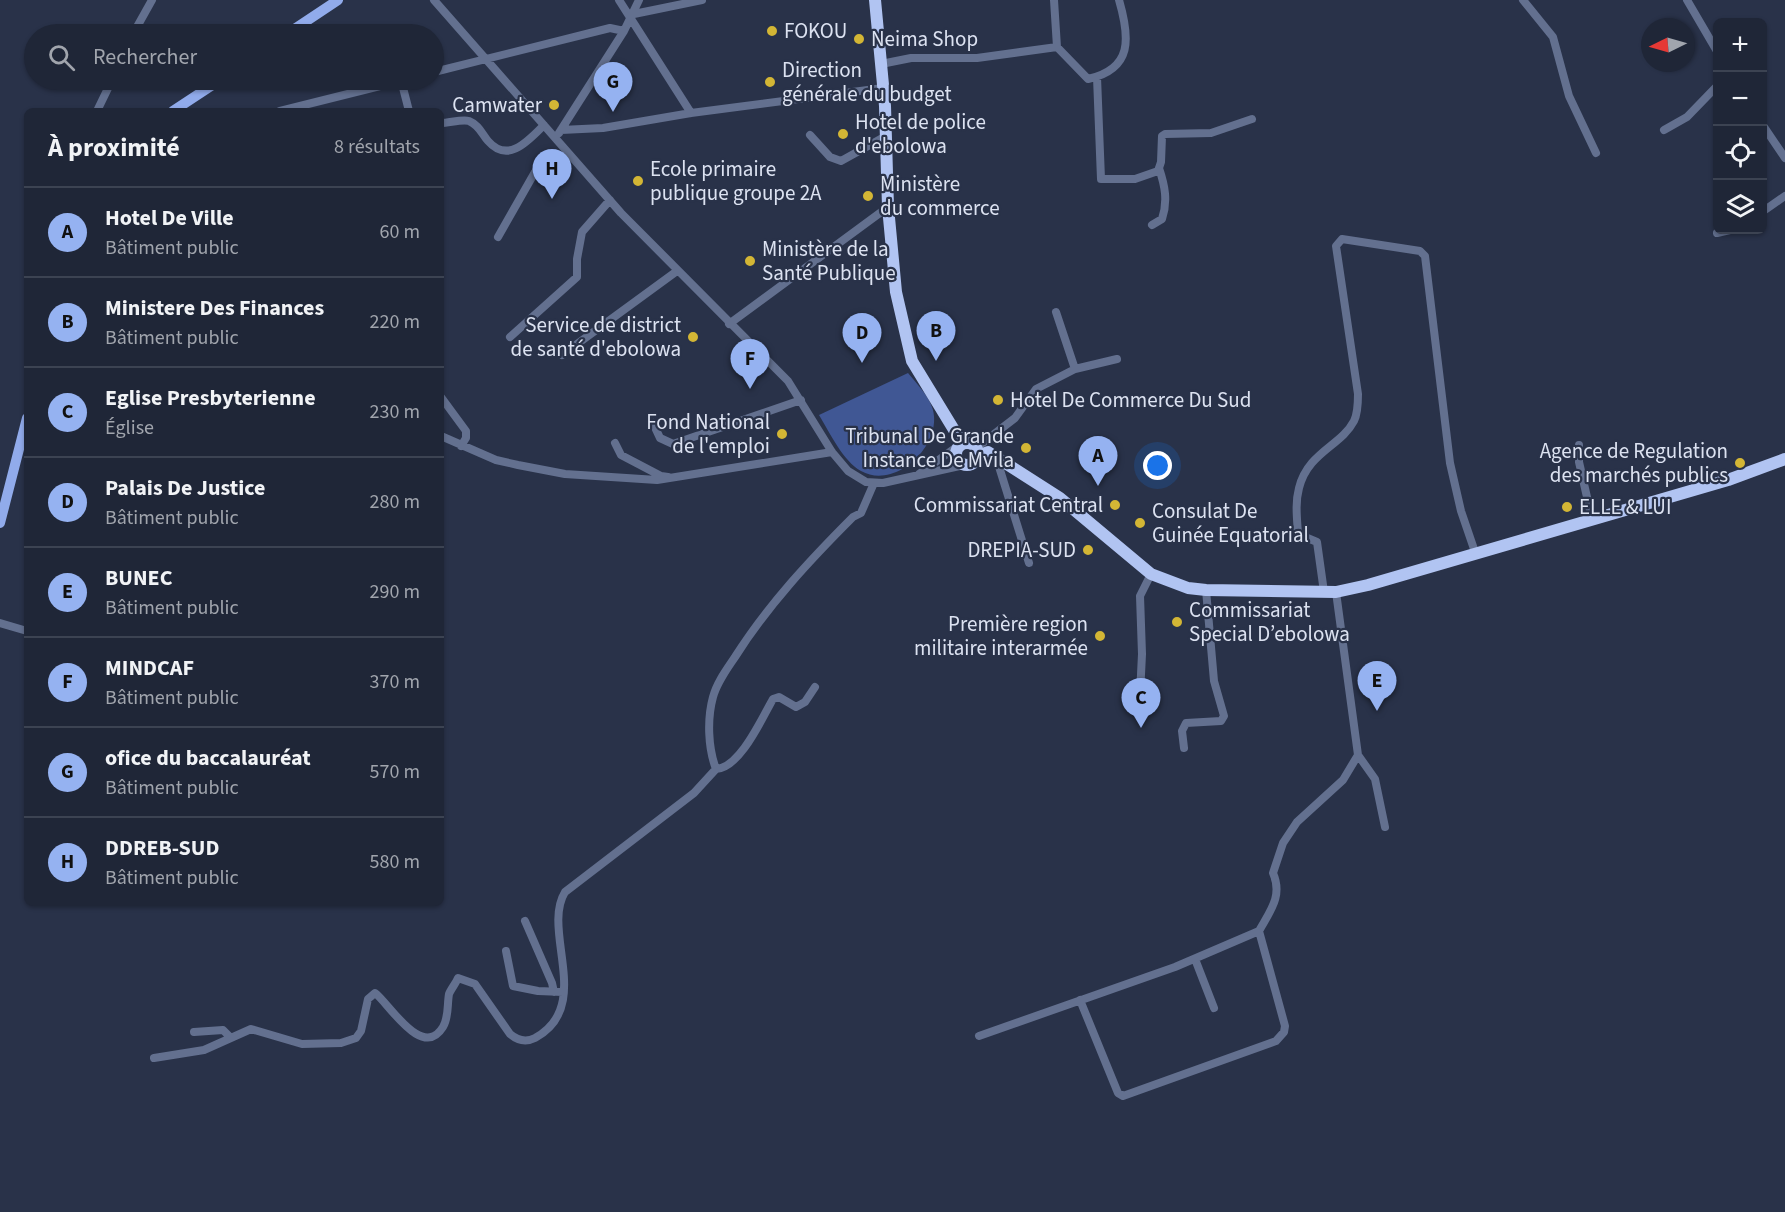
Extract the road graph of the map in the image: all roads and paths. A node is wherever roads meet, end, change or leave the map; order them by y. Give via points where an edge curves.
1 (152, 0) edge
2 (338, 0) edge
3 (435, 0) edge
4 (619, 0) edge
5 (639, 0) edge
6 (702, 0) edge
7 (875, 0) edge
8 (1054, 0) edge
9 (1119, 0) edge
10 (1522, 0) edge
11 (1687, 0) edge
12 (629, 15) junction
13 (139, 24) edge
14 (302, 24) edge
15 (624, 31) junction
16 (1713, 44) edge
17 (1057, 47) junction
18 (487, 58) junction
19 (881, 64) junction
20 (444, 69) edge
21 (1097, 77) junction
22 (883, 88) junction
23 (107, 90) edge
24 (205, 90) edge
25 (363, 90) edge
26 (405, 90) edge
27 (1713, 90) edge
28 (98, 108) edge
29 (178, 108) edge
30 (292, 108) edge
31 (408, 108) edge
32 (691, 113) junction
33 (1252, 119) dead end
34 (444, 123) edge
35 (544, 125) junction
36 (1763, 126) edge
37 (1664, 130) dead end
38 (558, 134) junction
39 (810, 135) dead end
40 (886, 136) junction
41 (1596, 153) dead end
42 (569, 154) junction
43 (1785, 158) edge
44 (1159, 168) junction
45 (1785, 196) edge
46 (610, 200) junction
47 (888, 207) junction
48 (1767, 209) edge
49 (1152, 225) dead end
50 (498, 237) dead end
51 (677, 271) junction
52 (1056, 312) dead end
53 (729, 324) junction
54 (510, 337) dead end
55 (562, 355) dead end
56 (1117, 359) dead end
57 (1075, 369) junction
58 (801, 400) junction
59 (444, 401) edge
60 (652, 423) dead end
61 (24, 429) edge
62 (444, 438) edge
63 (615, 442) dead end
64 (960, 445) junction
65 (1579, 445) dead end
66 (461, 446) junction
67 (832, 452) junction
68 (977, 452) junction
69 (995, 457) junction
70 (1785, 459) edge
71 (964, 465) junction
72 (919, 474) junction
73 (678, 477) junction
74 (874, 483) junction
75 (1, 517) edge
76 (1592, 519) junction
77 (1475, 552) junction
78 (1029, 563) dead end
79 (1151, 574) junction
80 (1206, 590) junction
81 (1330, 592) junction
82 (0, 623) edge
83 (24, 630) edge
84 (814, 687) dead end
85 (1139, 715) dead end
86 (1184, 748) dead end
87 (1358, 755) junction
88 (716, 769) junction
89 (1385, 828) dead end
90 (525, 921) dead end
91 (1259, 931) junction
92 (506, 951) dead end
93 (1195, 959) junction
94 (554, 992) junction
95 (564, 992) junction
96 (1080, 1000) junction
97 (1214, 1008) dead end
98 (194, 1032) dead end
99 (979, 1036) dead end
100 (231, 1038) junction
101 (154, 1058) dead end

1 - 13 street
2 - 14 main road
3 - 18 street
4 - 12 street
5 - 12 street
6 - 12 street
7 - 19 highway
8 - 17 street
9 - 21 street via 1125,49 1122,61 1113,71
10 - 41 street via 1553,37 1569,96
11 - 16 street
12 - 15 street
12 - 32 street
15 - 18 street via 610,28
15 - 38 street
17 - 19 street via 977,58 911,58
17 - 21 street via 1088,79
18 - 20 street
18 - 35 street
19 - 22 highway
21 - 44 street via 1101,179 1135,179
22 - 32 street
22 - 40 highway
23 - 28 street
24 - 29 main road
25 - 30 street
26 - 31 street
27 - 37 street via 1687,117
32 - 38 street
33 - 44 street via 1211,133 1165,134
34 - 35 street via 468,121 506,153 526,143
35 - 38 street
36 - 43 street
38 - 42 street
39 - 40 street via 830,157 841,161
40 - 47 highway
42 - 46 street
42 - 50 street via 553,168 535,172
44 - 49 street via 1166,208 1162,219
45 - 48 street
46 - 51 street
46 - 54 street via 582,232 577,277
47 - 53 street
47 - 64 highway via 893,270 912,361
51 - 53 street
51 - 55 street
52 - 57 street
53 - 58 street via 788,381
56 - 57 street
57 - 68 street via 1036,389 1014,418
58 - 60 street via 672,444 660,438
58 - 67 street
59 - 66 street via 466,431
61 - 75 main road
62 - 66 street
63 - 73 street via 621,455 661,476
64 - 68 highway via 970,443
64 - 71 highway via 957,459
64 - 72 street
65 - 76 street
66 - 73 street via 496,460 565,474 657,480
67 - 73 street
67 - 74 street via 856,477
68 - 69 highway
68 - 71 highway via 973,463
69 - 78 street
69 - 79 highway via 1060,498
70 - 76 highway via 1728,480
71 - 72 street
72 - 74 street
74 - 88 street via 861,513 792,580 747,637 720,681 713,696 711,716 711,752
76 - 77 highway
77 - 81 highway
77 - 81 street via 1450,463 1425,256 1420,251 1341,239 1336,246 1358,410 1348,430 1309,465 1296,501 1298,534 1317,542
79 - 80 highway via 1188,588
79 - 85 street via 1140,596
80 - 81 highway
80 - 86 street via 1214,681 1224,716 1221,721 1186,723 1182,731
81 - 87 street
82 - 83 street
84 - 88 street via 805,702 796,707 779,697 773,699 744,749 723,769
87 - 89 street via 1375,779
87 - 91 street via 1343,780 1307,812 1283,843 1273,873 1278,886 1274,902
88 - 95 street via 694,792 565,892 559,902 558,919
90 - 94 street
91 - 93 street
91 - 96 street via 1285,1026 1276,1041 1123,1096 1118,1093
92 - 94 street via 513,986
93 - 96 street
93 - 97 street
94 - 95 street
95 - 100 street via 559,1014 547,1031 530,1041 517,1040 510,1034 475,984 459,978 449,994 443,1028 432,1036 408,1030 375,993 368,999 361,1031 356,1038 341,1043 302,1044 251,1029
96 - 99 street
98 - 100 street via 223,1030
100 - 101 street via 204,1050

